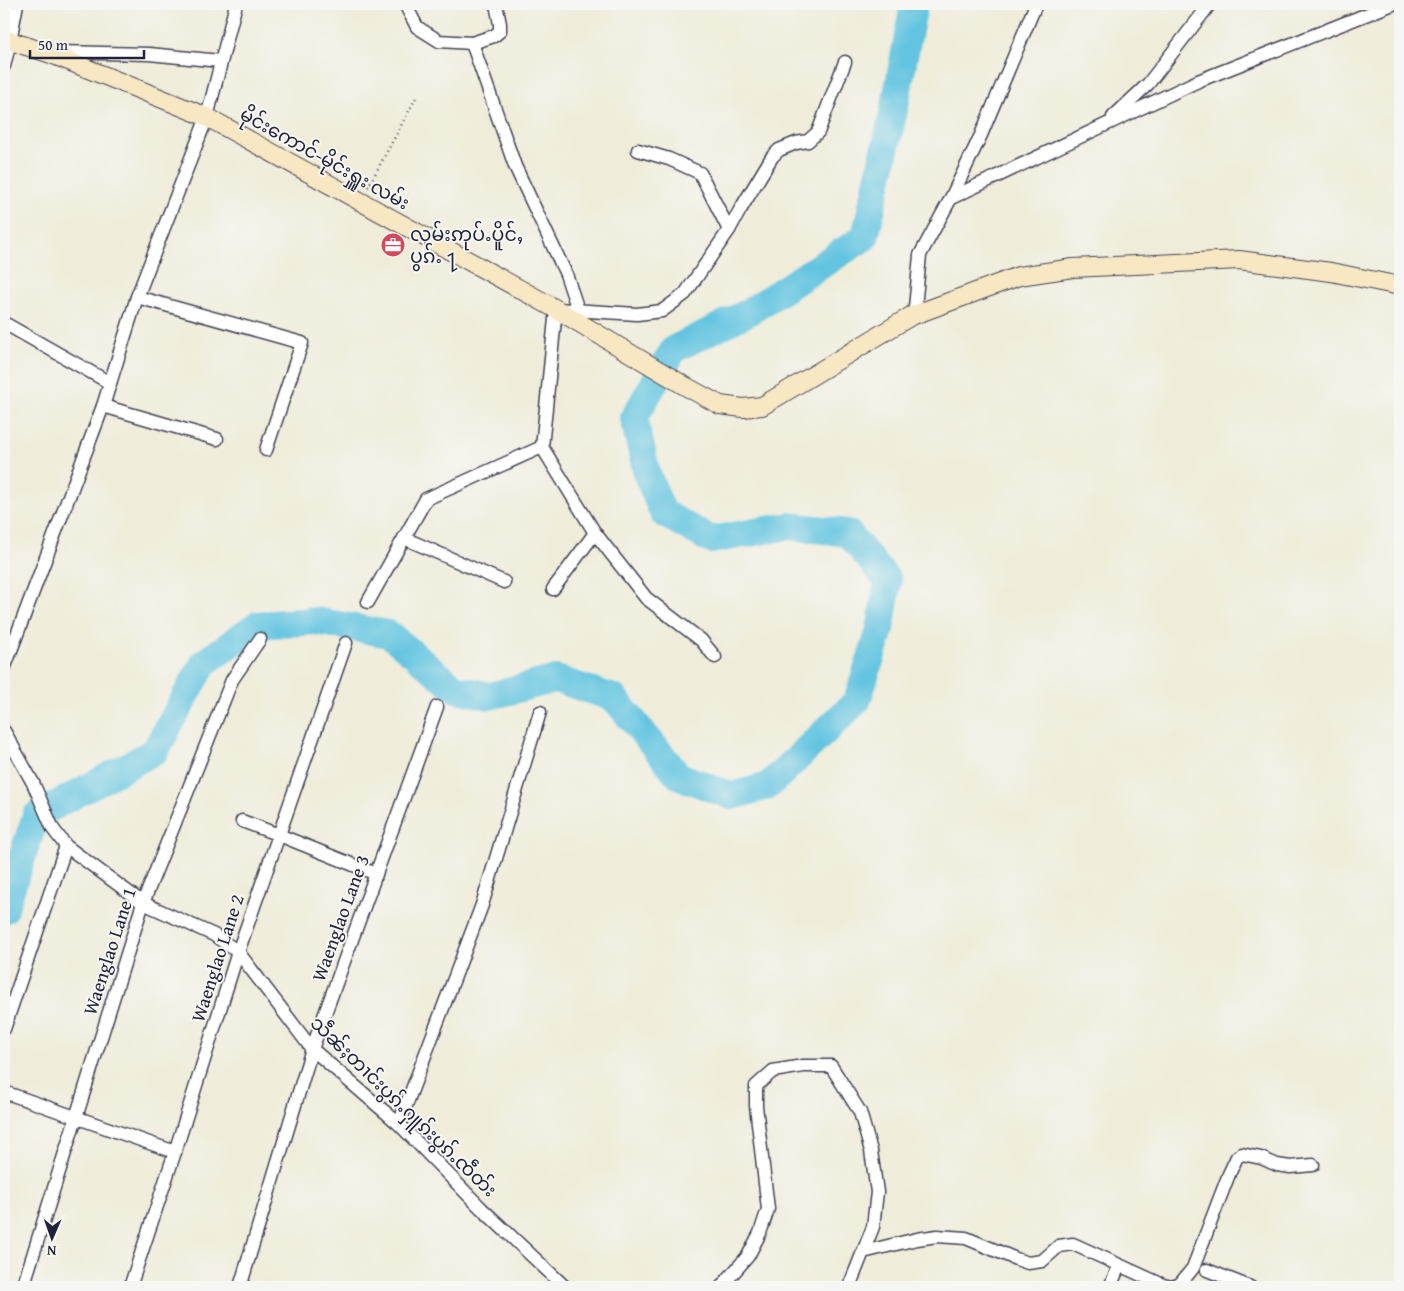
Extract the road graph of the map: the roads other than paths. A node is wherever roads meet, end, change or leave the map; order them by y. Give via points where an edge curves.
1 (17, 4) edge
2 (236, 4) edge
3 (406, 4) edge
4 (496, 4) edge
5 (1036, 4) edge
6 (1210, 4) edge
7 (1393, 4) edge
8 (7, 40) edge
9 (472, 44) junction
10 (51, 54) junction
11 (220, 61) junction
12 (846, 62) dead end
13 (4, 66) edge
14 (207, 117) junction
15 (1103, 126) junction
16 (638, 150) dead end
17 (951, 198) junction
18 (729, 230) junction
19 (1400, 286) edge
20 (137, 298) junction
21 (556, 309) junction
22 (578, 310) junction
23 (911, 316) junction
24 (4, 323) edge
25 (110, 383) junction
26 (102, 406) junction
27 (217, 439) dead end
28 (542, 447) junction
29 (266, 450) dead end
30 (595, 533) junction
31 (404, 538) junction
32 (504, 582) dead end
33 (553, 589) dead end
34 (368, 602) dead end
35 (260, 639) dead end
36 (346, 643) dead end
37 (715, 657) dead end
38 (4, 669) edge
39 (437, 707) dead end
40 (540, 712) dead end
41 (4, 731) edge
42 (242, 821) dead end
43 (279, 835) junction
44 (66, 846) junction
45 (376, 874) junction
46 (143, 903) junction
47 (238, 952) junction
48 (4, 1029) edge
49 (312, 1049) junction
50 (4, 1092) edge
51 (76, 1117) junction
52 (399, 1124) junction
53 (175, 1152) junction
54 (1313, 1165) dead end
55 (863, 1252) junction
56 (1119, 1266) junction
57 (1207, 1270) dead end
58 (559, 1285) edge
59 (22, 1287) edge
60 (130, 1287) edge
61 (240, 1287) edge
62 (722, 1287) edge
63 (849, 1287) edge
64 (1110, 1287) edge
65 (1250, 1287) edge

1 - 8 street
2 - 11 street
3 - 9 street via 417,27 439,41
4 - 9 street via 500,31
5 - 17 street
6 - 15 street via 1148,84
7 - 15 street via 1198,81
8 - 10 main road, မိုင်းကောင်-မိုင်းရှူး လမ်း
8 - 13 street
9 - 22 street via 516,166 566,274
10 - 11 street via 149,54
10 - 14 main road, မိုင်းကောင်-မိုင်းရှူး လမ်း
11 - 14 street
12 - 18 street via 818,132 808,141 779,150 772,157
14 - 20 street
14 - 21 main road, မိုင်းကောင်-မိုင်းရှူး လမ်း
15 - 17 street
16 - 18 street via 700,174
17 - 23 street via 920,255 915,308
18 - 22 street via 685,294 662,311 637,314
19 - 23 main road, မိုင်းကောင်-မိုင်းရှူး လမ်း via 1331,272 1239,260 1074,268 1019,276
20 - 25 street
20 - 29 street via 302,343
21 - 22 street
21 - 23 main road, မိုင်းကောင်-မိုင်းရှူး လမ်း via 720,405 743,408 762,406
21 - 28 street
24 - 25 street
25 - 26 street
26 - 27 street
26 - 38 street
28 - 30 street
28 - 31 street via 426,499
30 - 33 street
30 - 37 street via 646,598 701,640
31 - 32 street
31 - 34 street
35 - 46 street, Waenglao Lane 1 via 232,680
36 - 43 street, Waenglao Lane 2
39 - 45 street, Waenglao Lane 3
40 - 52 street via 482,905
41 - 44 street, သဵၼ်ႈတၢင်းပွၵ်ႉႁူၵ်းပွၵ်ႉၸဵတ်း via 33,783 53,829
42 - 43 street
43 - 45 street
43 - 47 street, Waenglao Lane 2
44 - 46 street, သဵၼ်ႈတၢင်းပွၵ်ႉႁူၵ်းပွၵ်ႉၸဵတ်း
44 - 48 street
45 - 49 street, Waenglao Lane 3
46 - 47 street, သဵၼ်ႈတၢင်းပွၵ်ႉႁူၵ်းပွၵ်ႉၸဵတ်း via 214,935
46 - 51 street, Waenglao Lane 1
47 - 49 street, သဵၼ်ႈတၢင်းပွၵ်ႉႁူၵ်းပွၵ်ႉၸဵတ်း
47 - 53 street, Waenglao Lane 2
49 - 52 street, သဵၼ်ႈတၢင်းပွၵ်ႉႁူၵ်းပွၵ်ႉၸဵတ်း
49 - 61 street, Waenglao Lane 3
50 - 51 street
51 - 53 street
51 - 59 street, Waenglao Lane 1
52 - 58 street, သဵၼ်ႈတၢင်းပွၵ်ႉႁူၵ်းပွၵ်ႉၸဵတ်း
53 - 60 street, Waenglao Lane 2
54 - 56 street via 1277,1165 1242,1154 1237,1157 1193,1268 1180,1284 1172,1287 1162,1285
55 - 56 street via 936,1236 966,1238 1028,1263 1042,1261 1059,1246 1072,1244
55 - 62 street via 873,1227 877,1192 871,1151 860,1112 831,1066 773,1071 756,1086 768,1209 748,1256
55 - 63 street
56 - 64 street
57 - 65 street

